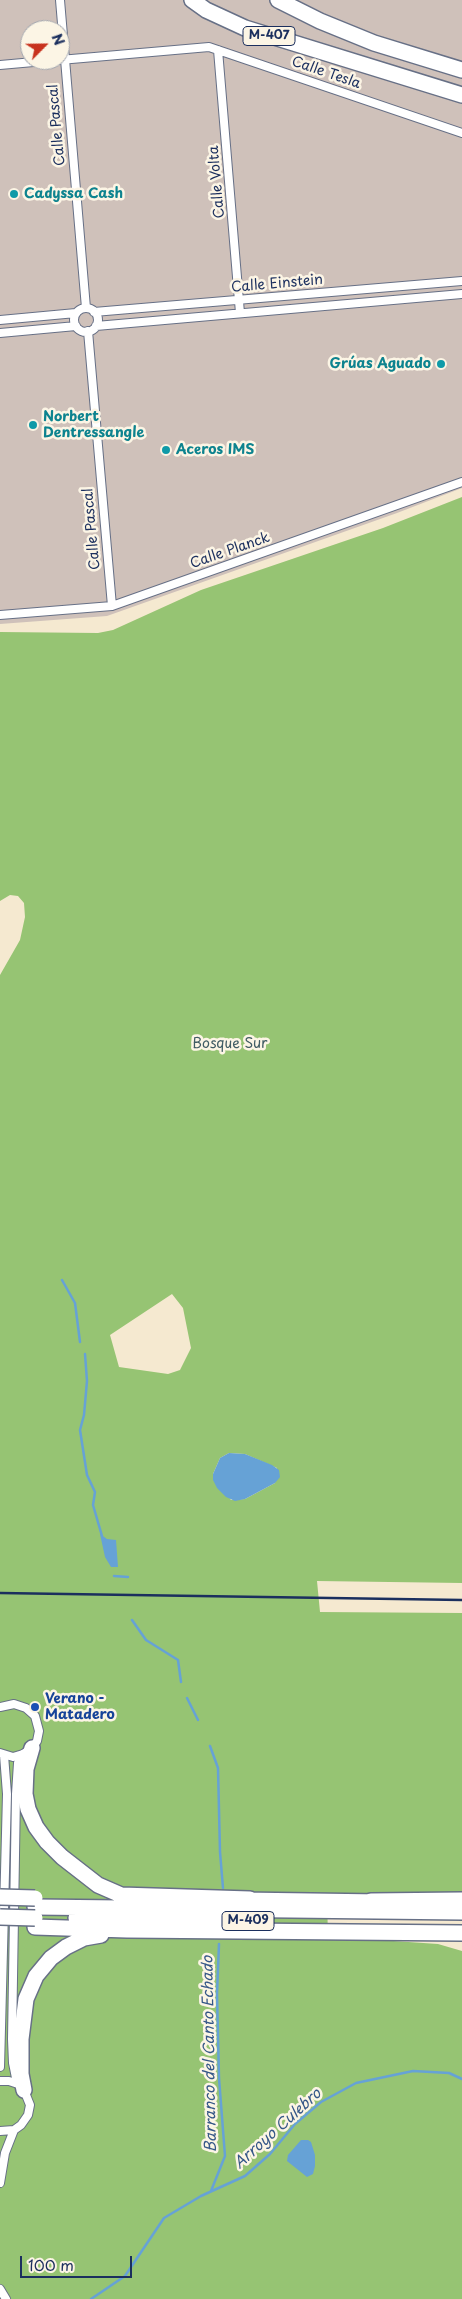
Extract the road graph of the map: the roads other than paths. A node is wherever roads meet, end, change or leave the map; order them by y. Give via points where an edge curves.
1 (60, 0) edge
2 (192, 0) edge
3 (278, 0) edge
4 (286, 0) edge
5 (310, 16) junction
6 (60, 20) edge
7 (218, 50) junction
8 (70, 59) edge
9 (20, 63) edge
10 (0, 65) edge
11 (61, 70) edge
12 (462, 70) edge
13 (462, 95) edge
14 (462, 133) edge
15 (462, 280) edge
16 (462, 294) edge
17 (239, 300) junction
18 (86, 308) junction
19 (94, 312) junction
20 (76, 313) junction
21 (240, 313) junction
22 (0, 320) edge
23 (76, 326) junction
24 (96, 326) junction
25 (88, 332) junction
26 (0, 334) edge
27 (462, 482) edge
28 (112, 606) junction
29 (0, 615) edge
30 (0, 1707) edge
31 (28, 1751) junction
32 (2, 1754) edge
33 (0, 1898) edge
34 (264, 1900) junction
35 (462, 1900) edge
36 (357, 1901) junction
37 (462, 1905) edge
38 (0, 1906) edge
39 (35, 1912) junction
40 (462, 1912) edge
41 (0, 1917) edge
42 (462, 1924) edge
43 (0, 1926) edge
44 (127, 1930) junction
45 (462, 1933) edge
46 (398, 1934) junction
47 (462, 1942) edge
48 (0, 2067) edge
49 (0, 2081) edge
50 (21, 2087) junction
51 (14, 2130) junction
52 (0, 2131) edge
53 (0, 2183) edge
54 (0, 2289) edge
55 (6, 2299) edge

1 - 6 street, Calle Pascal
2 - 13 highway, M-407 via 244,28
3 - 5 highway, M-407
4 - 5 highway, M-407
5 - 12 highway, M-407 via 374,43
7 - 8 street, Calle Tesla via 199,47
7 - 14 street, Calle Tesla
7 - 17 street, Calle Volta
9 - 10 street, Calle Tesla
11 - 18 street, Calle Pascal
15 - 17 street, Calle Einstein
16 - 21 street, Calle Einstein
17 - 19 street, Calle Einstein
17 - 21 street, Calle Volta
18 - 19 street
18 - 20 street
19 - 24 street via 98,318
20 - 22 street
20 - 23 street
21 - 24 street, Calle Einstein
23 - 25 street
23 - 26 street
24 - 25 street
25 - 28 street, Calle Pascal
27 - 28 street, Calle Planck
28 - 29 street, Calle Planck
30 - 31 street via 14,1704 35,1716 39,1731
31 - 32 street via 13,1757
31 - 34 highway, M-409 via 25,1794 36,1826 62,1857 98,1885 121,1894
31 - 50 street via 18,1763 16,1794 12,2039 14,2074
32 - 48 street via 7,1804
33 - 39 highway, M-409, bridge
34 - 36 highway, M-409
34 - 39 highway, M-409
35 - 36 highway
36 - 37 highway, M-409
38 - 39 highway, M-409
39 - 40 highway, M-409
39 - 41 highway, M-409, bridge
39 - 42 highway, M-409
39 - 43 highway, M-409
39 - 44 highway, M-409
44 - 46 highway, M-409
44 - 50 highway, M-409 via 84,1938 66,1947 51,1958 36,1976 26,1999 21,2039
45 - 46 highway, M-409
46 - 47 highway
49 - 50 street
50 - 51 street via 30,2105 28,2115
51 - 52 street
51 - 53 street via 5,2153
54 - 55 street

